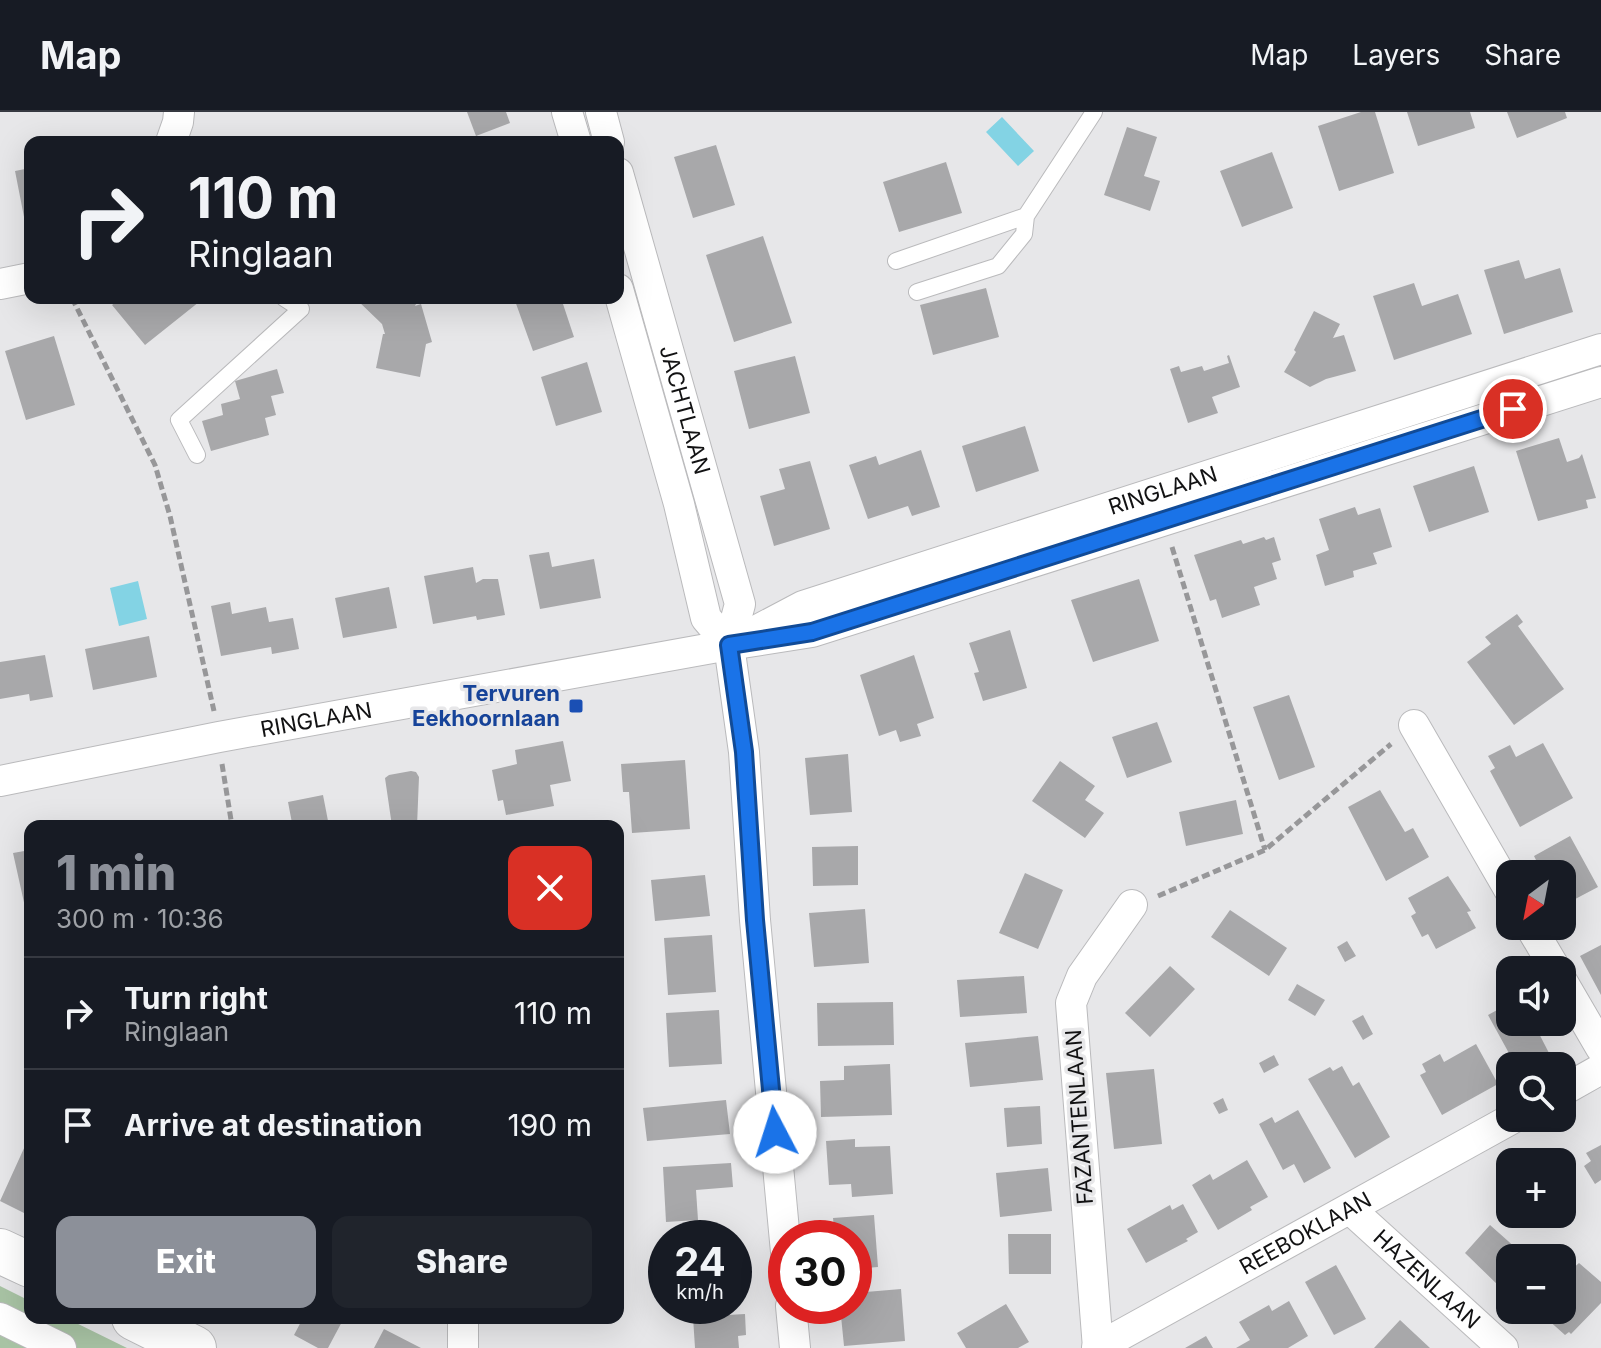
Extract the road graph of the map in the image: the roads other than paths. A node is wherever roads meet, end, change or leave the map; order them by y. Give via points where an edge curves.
1 (179, 112) edge
2 (567, 112) edge
3 (601, 112) edge
4 (1094, 112) edge
5 (173, 136) edge
6 (574, 136) edge
7 (607, 136) edge
8 (624, 194) edge
9 (1026, 216) junction
10 (896, 261) dead end
11 (24, 279) edge
12 (0, 284) edge
13 (917, 292) dead end
14 (293, 304) edge
15 (622, 304) edge
16 (1601, 349) edge
17 (1601, 382) edge
18 (197, 455) dead end
19 (729, 645) junction
20 (1414, 725) road end
21 (0, 781) edge
22 (1496, 867) edge
23 (1132, 905) road end
24 (1576, 1005) edge
25 (1601, 1048) edge
26 (1601, 1069) edge
27 (1576, 1083) edge
28 (1496, 1127) edge
29 (1350, 1209) junction
30 (783, 1220) edge
31 (0, 1251) edge
32 (24, 1262) edge
33 (0, 1318) edge
34 (146, 1324) edge
35 (463, 1324) edge
36 (793, 1324) edge
37 (61, 1348) edge
38 (194, 1348) edge
39 (463, 1348) edge
40 (795, 1348) edge
41 (1097, 1348) edge
42 (1503, 1348) edge

1 - 5 street
2 - 6 street
3 - 7 street
4 - 9 lane
8 - 19 street, JACHTLAAN via 740,604
9 - 10 lane
9 - 13 lane via 1024,234 998,266
11 - 12 street
14 - 18 lane via 301,309 179,420
15 - 19 street, JACHTLAAN via 706,618
16 - 19 street, RINGLAAN via 803,606
17 - 19 street, RINGLAAN via 812,632
19 - 21 street, RINGLAAN
19 - 30 street, JACHTLAAN via 744,752
20 - 22 street
23 - 41 street, FAZANTENLAAN via 1082,976 1071,1003
24 - 25 street
26 - 27 street
28 - 29 street, REEBOKLAAN
29 - 41 street, REEBOKLAAN
29 - 42 street, HAZENLAAN
31 - 32 street
33 - 37 street
34 - 38 street
35 - 39 street
36 - 40 street

